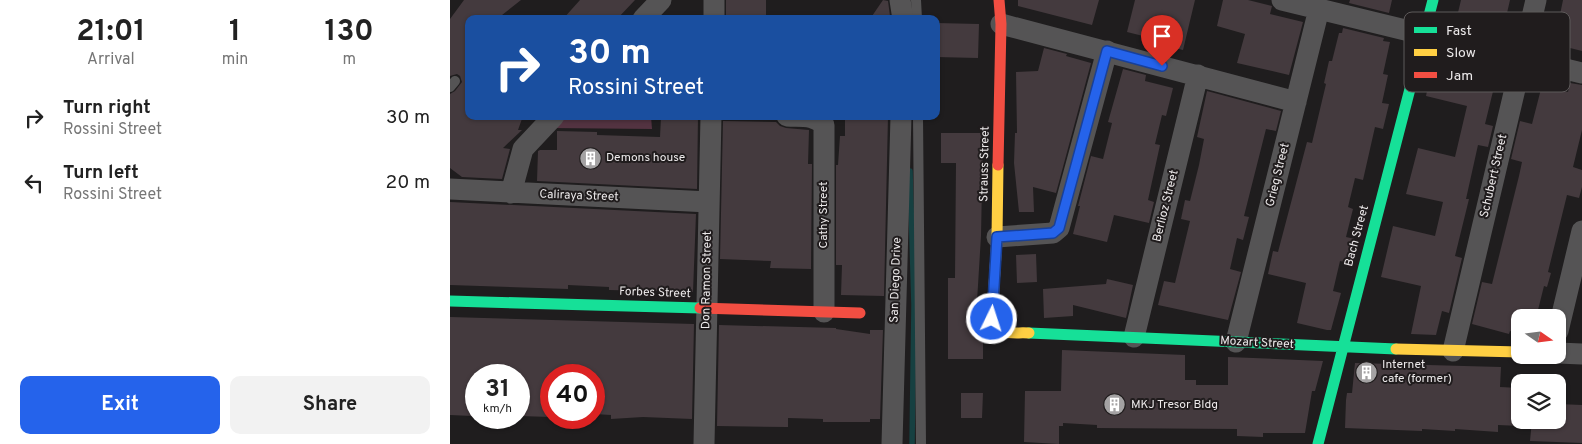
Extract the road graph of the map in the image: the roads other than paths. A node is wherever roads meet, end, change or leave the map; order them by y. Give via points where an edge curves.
1 (661, 0) edge
2 (714, 0) edge
3 (900, 0) edge
4 (916, 0) edge
5 (999, 0) edge
6 (1282, 0) edge
7 (1328, 7) edge
8 (647, 15) edge
9 (714, 15) edge
10 (902, 15) edge
11 (917, 15) edge
12 (1001, 24) junction
13 (1404, 29) edge
14 (1107, 51) junction
15 (1198, 75) junction
16 (1410, 92) edge
17 (1514, 92) edge
18 (1296, 102) junction
19 (550, 120) edge
20 (712, 120) edge
21 (820, 120) edge
22 (901, 120) edge
23 (918, 120) edge
24 (450, 189) edge
25 (511, 193) junction
26 (709, 202) junction
27 (1582, 230) edge
28 (997, 237) junction
29 (450, 301) edge
30 (706, 308) junction
31 (1563, 309) edge
32 (824, 312) junction
33 (860, 313) dead end
34 (995, 327) joint
35 (1134, 337) junction
36 (1236, 342) junction
37 (1342, 346) junction
38 (1453, 351) junction
39 (1511, 352) edge
40 (1566, 353) edge
41 (1582, 354) edge
42 (704, 444) edge
43 (892, 444) edge
44 (921, 444) edge
45 (1318, 444) edge

1 - 8 street
2 - 9 street
3 - 10 street
4 - 11 lane
5 - 12 street, Strauss Street
6 - 7 street
7 - 13 street
7 - 18 street, Grieg Street
12 - 14 street
12 - 28 street, Strauss Street
14 - 15 street
14 - 28 street via 1059,228 1053,233
15 - 18 street
15 - 35 street, Berlioz Street
16 - 37 street, Bach Street
17 - 38 street, Schubert Street
18 - 36 street, Grieg Street
19 - 25 street via 523,149
20 - 26 street, Don Ramon Street
21 - 32 street, Cathy Street via 824,124
22 - 43 street, San Diego Drive
23 - 44 lane
24 - 25 street, Caliraya Street
25 - 26 street, Caliraya Street
26 - 30 street, Don Ramon Street
27 - 31 street
28 - 34 street, Strauss Street via 992,319
29 - 30 street, Forbes Street
30 - 32 street, Forbes Street
30 - 42 street, Don Ramon Street
32 - 33 street, Forbes Street
34 - 35 street, Mozart Street via 1002,332
35 - 36 street, Mozart Street
36 - 37 street, Mozart Street
37 - 38 street, Mozart Street
37 - 45 street, Bach Street
38 - 39 street, Mozart Street
40 - 41 street

